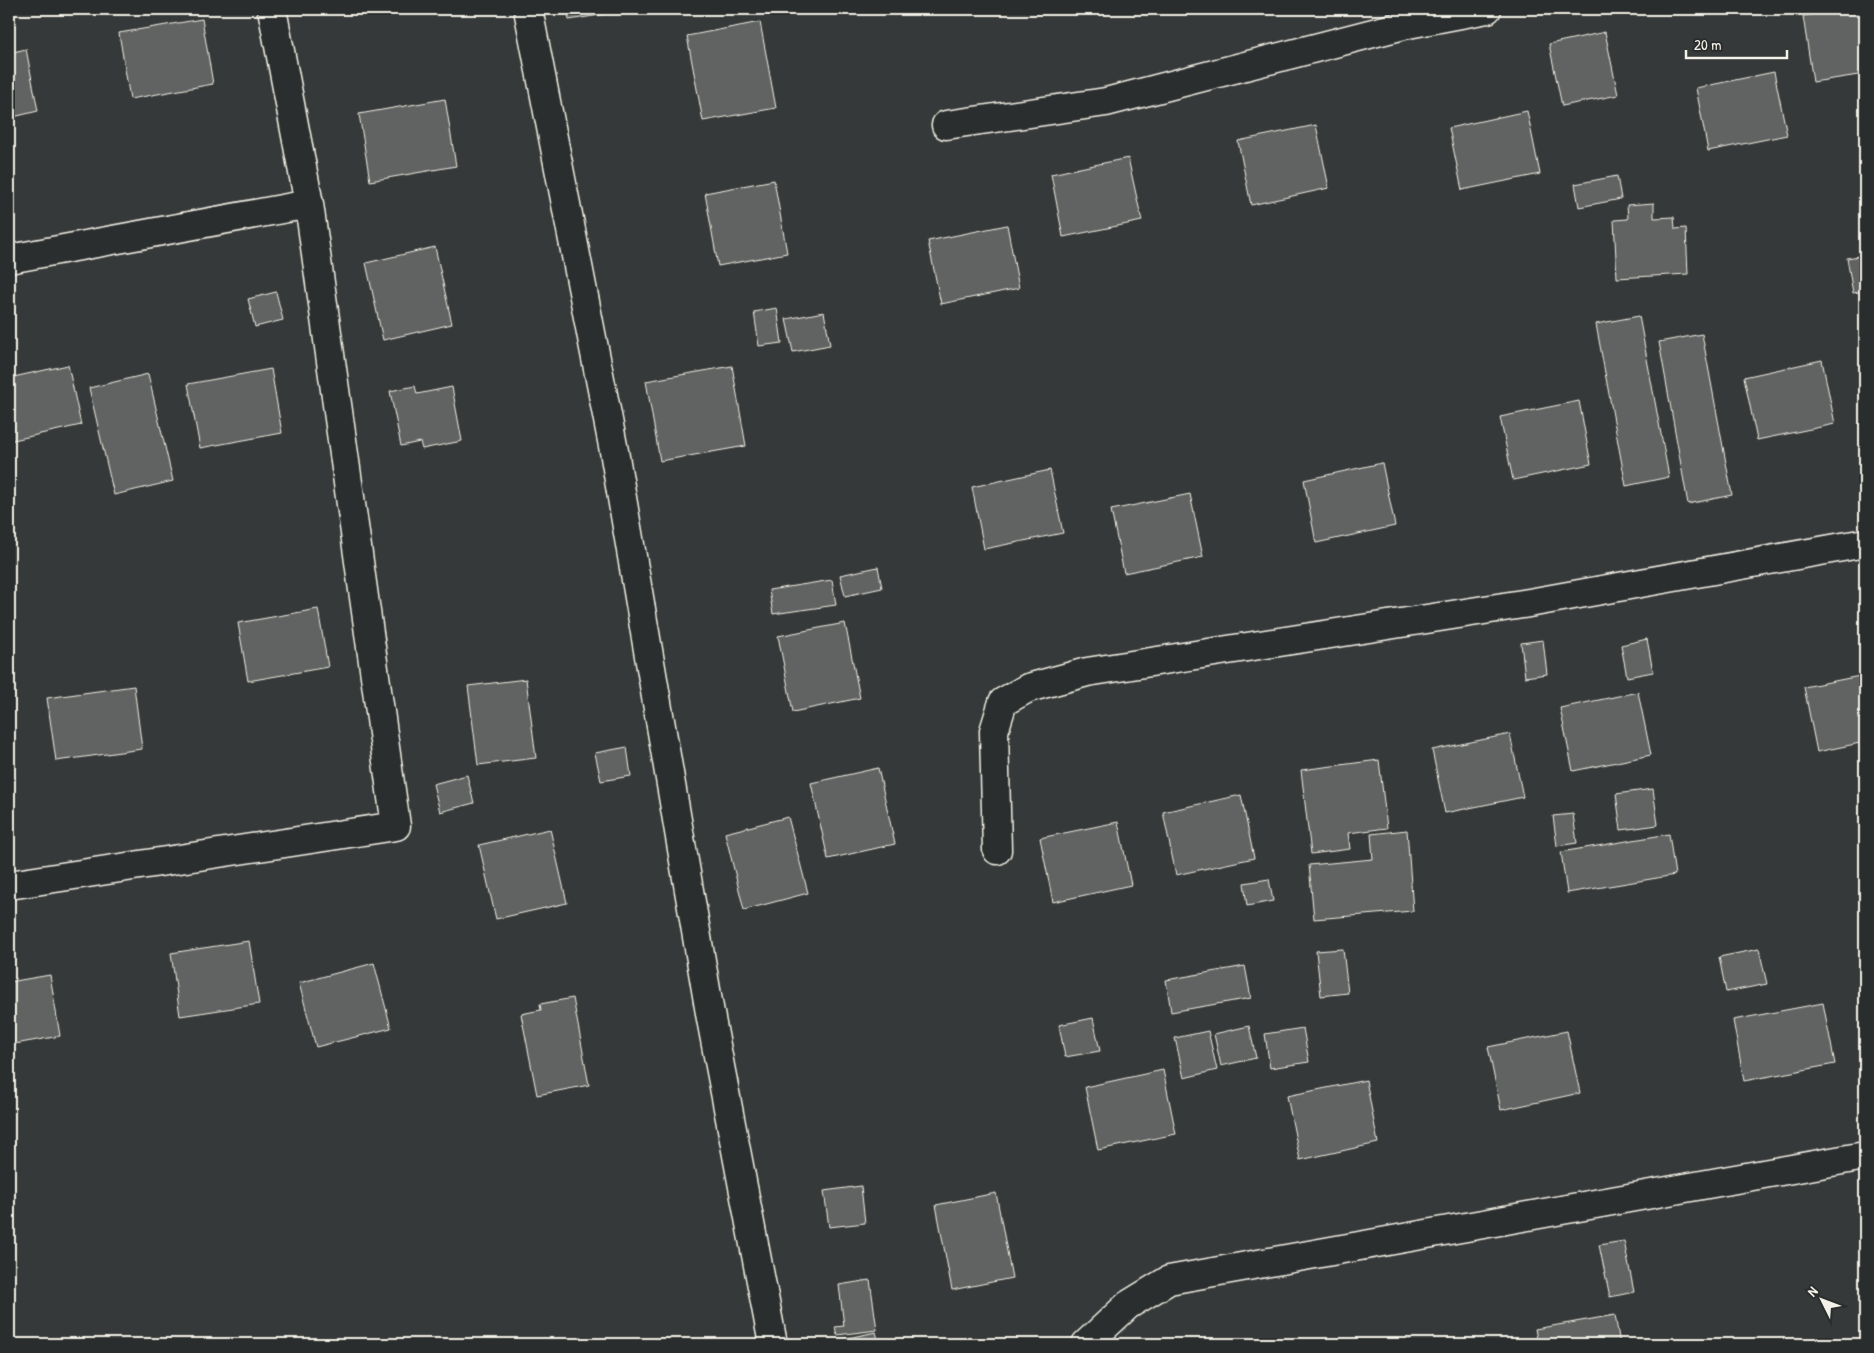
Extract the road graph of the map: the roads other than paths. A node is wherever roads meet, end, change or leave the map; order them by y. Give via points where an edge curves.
1 (272, 9) edge
2 (528, 9) edge
3 (1487, 9) edge
4 (946, 125) dead end
5 (309, 204) junction
6 (9, 259) edge
7 (1865, 543) edge
8 (997, 850) dead end
9 (9, 885) edge
10 (1865, 1156) edge
11 (773, 1344) edge
12 (1086, 1344) edge

1 - 5 street
2 - 11 street via 614,451 711,1019
3 - 4 street via 1408,24 1106,102
5 - 6 street
5 - 9 street via 396,826
7 - 8 street via 1529,603 1087,672 1028,688 1003,702 994,731
10 - 12 street via 1169,1280 1128,1305

